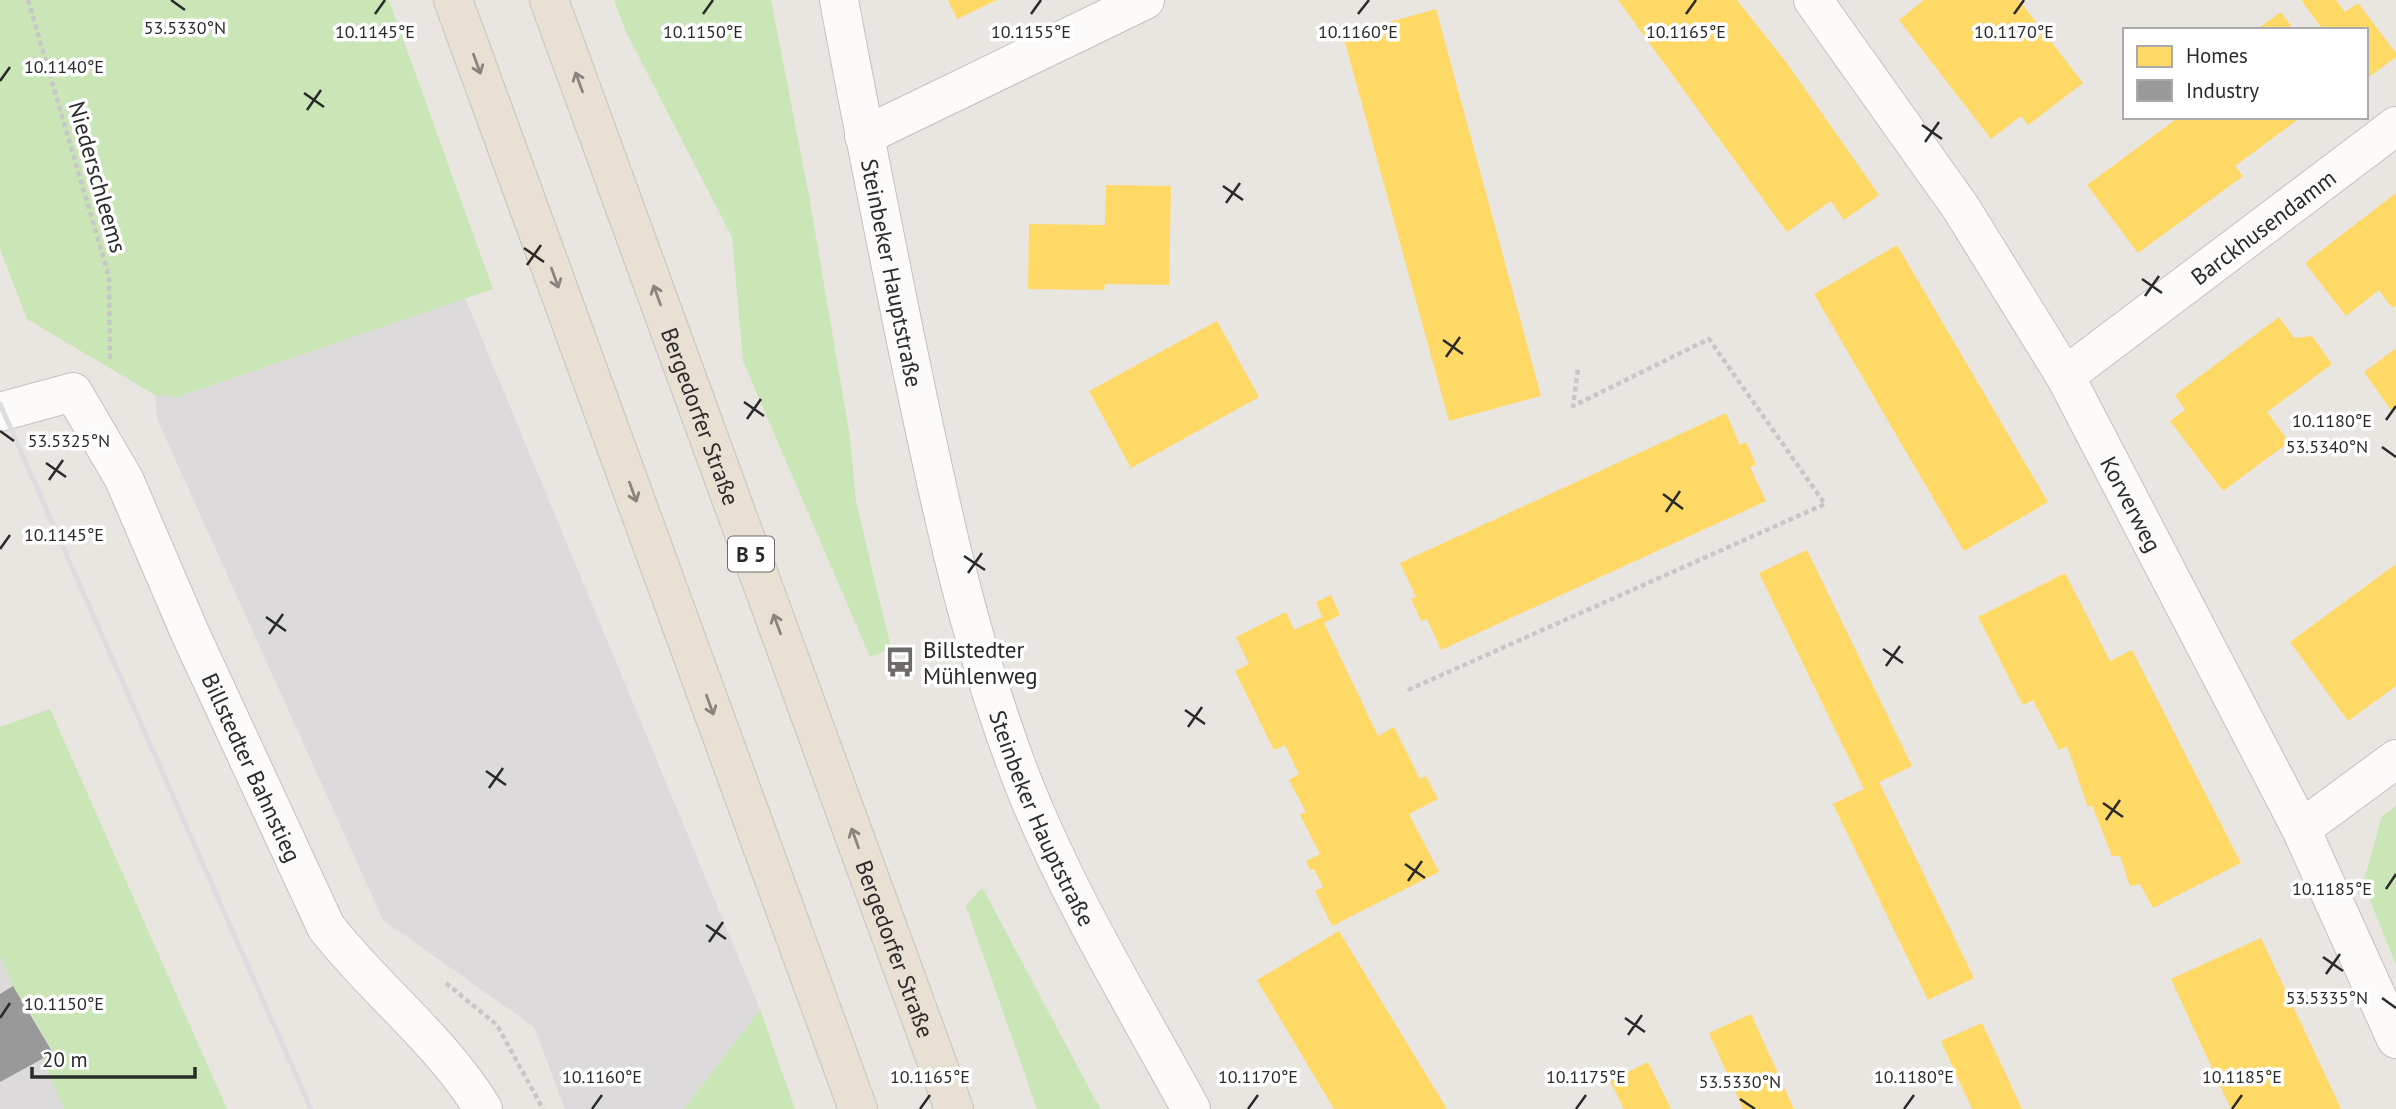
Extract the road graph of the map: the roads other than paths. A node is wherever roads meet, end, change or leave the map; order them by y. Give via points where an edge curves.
1 (453, 0) edge
2 (549, 0) edge
3 (839, 0) edge
4 (1145, 0) edge
5 (1813, 0) edge
6 (2396, 126) edge
7 (864, 136) junction
8 (2065, 376) junction
9 (0, 412) edge
10 (2396, 759) edge
11 (2301, 829) junction
12 (2396, 1039) edge
13 (483, 1109) edge
14 (858, 1109) edge
15 (954, 1109) edge
16 (1191, 1109) edge

1 -> 14 highway
15 -> 2 highway, Bergedorfer Straße / B 5
3 - 7 street, Steinbeker Hauptstraße
4 - 7 street
5 - 8 street, Korverweg via 1961,208
6 - 8 street, Barckhusendamm
7 - 16 street, Steinbeker Hauptstraße via 948,539 1015,758 1074,895
8 - 11 street, Korverweg
9 - 13 street, Billstedter Bahnstieg via 73,392 124,479 326,927 357,967 425,1035
10 - 11 street
11 - 12 street, Korverweg

